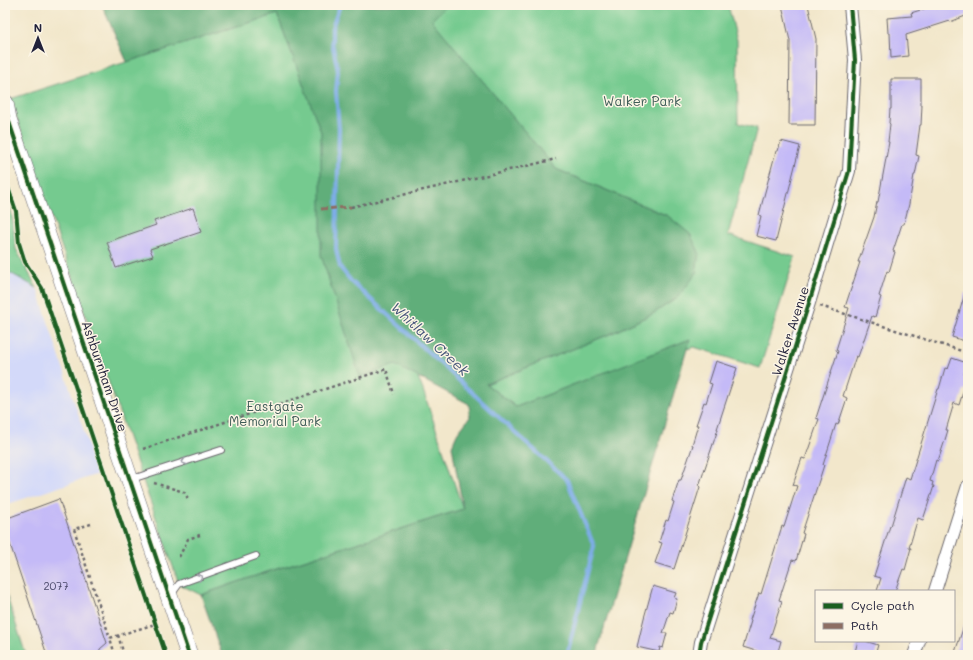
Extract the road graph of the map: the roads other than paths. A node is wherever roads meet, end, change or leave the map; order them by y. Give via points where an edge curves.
1 (850, 5) edge
2 (5, 103) edge
3 (221, 450) dead end
4 (130, 479) junction
5 (968, 486) edge
6 (256, 556) dead end
7 (935, 590) edge
8 (169, 598) junction
9 (919, 642) edge
10 (188, 655) edge
11 (699, 655) edge
12 (914, 655) edge

1 - 11 street, Walker Avenue via 855,60 849,171 700,642
2 - 4 main road, Ashburnham Drive
3 -> 4 lane
4 - 8 main road, Ashburnham Drive
5 - 7 street
8 -> 6 lane via 179,584
8 - 10 main road, Ashburnham Drive
9 - 12 street

